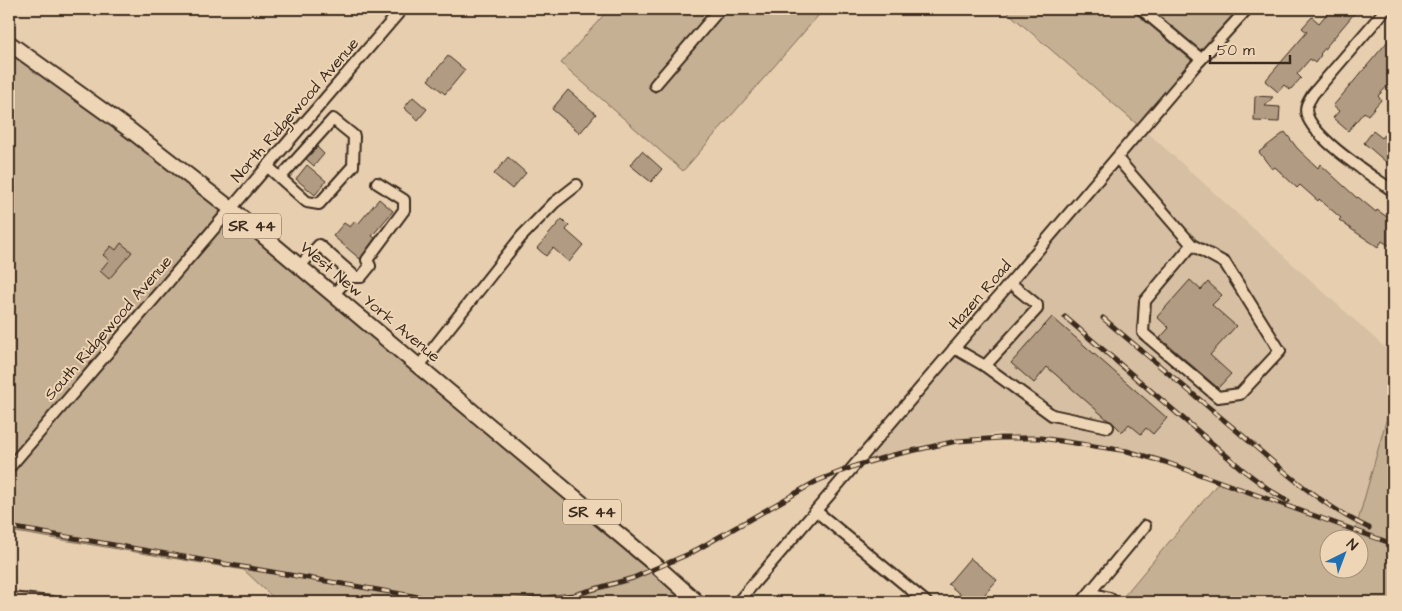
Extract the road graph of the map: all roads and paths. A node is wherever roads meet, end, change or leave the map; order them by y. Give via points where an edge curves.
1 (402, 9) edge
2 (720, 9) edge
3 (1140, 9) edge
4 (1247, 9) edge
5 (1386, 9) edge
6 (9, 43) edge
7 (1201, 59) junction
8 (655, 85) dead end
9 (1117, 158) junction
10 (267, 166) junction
11 (280, 178) junction
12 (377, 183) dead end
13 (577, 185) dead end
14 (1393, 191) edge
15 (230, 208) junction
16 (1192, 245) junction
17 (300, 266) junction
18 (349, 278) junction
19 (1010, 283) junction
20 (334, 294) junction
21 (954, 348) junction
22 (419, 366) junction
23 (985, 366) junction
24 (1108, 427) dead end
25 (9, 468) edge
26 (816, 511) junction
27 (1145, 526) dead end
28 (1090, 593) junction
29 (9, 598) edge
30 (52, 602) edge
31 (697, 602) edge
32 (738, 602) edge
33 (926, 602) edge
34 (1082, 602) edge
35 (1114, 602) edge

1 - 10 street, North Ridgewood Avenue
2 - 8 street
3 - 7 street
4 - 7 street, Hazen Road
5 - 14 street via 1306,106 1316,131
6 - 15 main road, West New York Avenue / SR 44 via 130,130
7 - 9 street, Hazen Road
9 - 16 street
9 - 19 street, Hazen Road
10 - 11 street
10 - 15 street, North Ridgewood Avenue
11 - 11 street via 307,202 319,204 353,166 354,136 333,119
12 - 18 street via 404,200 404,210 367,260 370,266 361,277
13 - 22 street via 554,203 522,237
15 - 17 main road, West New York Avenue / SR 44
15 - 25 street, South Ridgewood Avenue
16 - 16 street via 1225,264 1280,351 1240,394 1218,397 1143,333 1144,301
17 - 18 street via 319,245 352,274
17 - 20 main road, West New York Avenue / SR 44
18 - 20 street
19 - 21 street, Hazen Road
19 - 23 street via 1037,308
20 - 22 main road, West New York Avenue / SR 44
21 - 23 street
21 - 26 street, Hazen Road
22 - 31 main road, West New York Avenue / SR 44
23 - 24 street via 1052,415
26 - 32 street, Hazen Road
26 - 33 street
27 - 28 street
28 - 34 street
28 - 35 street
29 - 30 street

